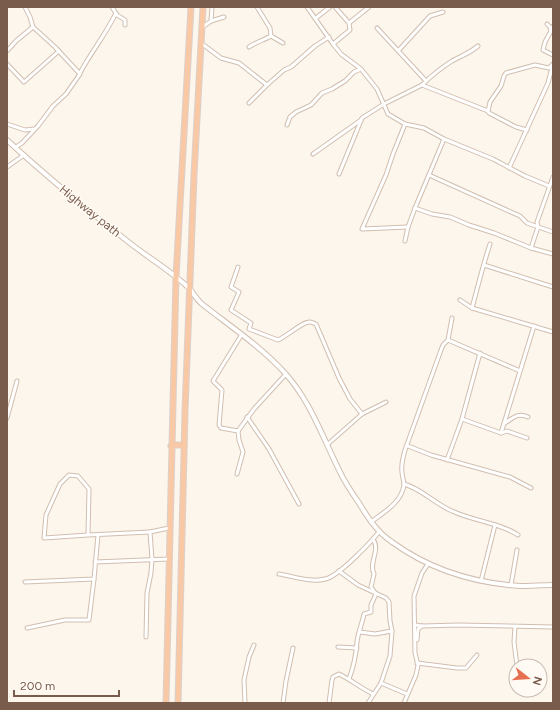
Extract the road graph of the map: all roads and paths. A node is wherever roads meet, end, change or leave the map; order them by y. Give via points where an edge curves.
1 (25, 7) edge
2 (112, 7) edge
3 (190, 7) edge
4 (203, 7) edge
5 (212, 7) edge
6 (257, 7) edge
7 (307, 7) edge
8 (330, 7) edge
9 (335, 7) edge
10 (369, 7) edge
11 (443, 12) dead end
12 (116, 13) junction
13 (224, 17) dead end
14 (316, 18) junction
15 (211, 21) junction
16 (349, 23) junction
17 (547, 24) dead end
18 (125, 25) dead end
19 (202, 25) junction
20 (553, 26) edge
21 (33, 27) junction
22 (377, 28) dead end
23 (552, 30) edge
24 (271, 36) junction
25 (329, 37) junction
26 (201, 43) junction
27 (283, 43) dead end
28 (333, 44) junction
29 (249, 46) dead end
30 (478, 46) dead end
31 (7, 51) edge
32 (59, 51) junction
33 (398, 51) junction
34 (553, 55) edge
35 (7, 64) edge
36 (553, 65) edge
37 (361, 69) junction
38 (80, 73) junction
39 (426, 81) junction
40 (422, 85) junction
41 (267, 86) junction
42 (249, 104) dead end
43 (384, 104) junction
44 (488, 111) junction
45 (362, 118) junction
46 (7, 124) edge
47 (406, 124) junction
48 (287, 125) dead end
49 (34, 129) junction
50 (526, 130) junction
51 (444, 139) junction
52 (7, 140) edge
53 (16, 148) junction
54 (313, 154) dead end
55 (24, 155) junction
56 (513, 161) junction
57 (503, 165) junction
58 (7, 167) edge
59 (509, 168) junction
60 (339, 174) dead end
61 (429, 175) junction
62 (553, 177) edge
63 (549, 186) junction
64 (415, 208) junction
65 (538, 227) junction
66 (408, 228) junction
67 (553, 232) edge
68 (405, 241) dead end
69 (490, 244) dead end
70 (531, 248) junction
71 (553, 254) edge
72 (484, 265) junction
73 (238, 268) dead end
74 (176, 277) junction
75 (553, 287) edge
76 (190, 289) junction
77 (460, 300) dead end
78 (472, 308) junction
79 (452, 318) dead end
80 (534, 326) junction
81 (553, 332) edge
82 (242, 334) junction
83 (448, 340) junction
84 (480, 353) junction
85 (520, 371) junction
86 (286, 374) junction
87 (17, 381) dead end
88 (386, 402) dead end
89 (362, 414) junction
90 (247, 417) junction
91 (528, 417) dead end
92 (7, 418) edge
93 (462, 419) junction
94 (504, 423) junction
95 (238, 431) junction
96 (501, 433) junction
97 (527, 438) dead end
98 (328, 444) junction
99 (184, 445) junction
100 (171, 446) junction
101 (408, 446) junction
102 (447, 460) junction
103 (237, 474) dead end
104 (404, 484) junction
105 (531, 488) dead end
106 (299, 504) dead end
107 (371, 522) junction
108 (496, 524) junction
109 (169, 528) junction
110 (150, 532) junction
111 (379, 532) junction
112 (88, 535) junction
113 (98, 535) junction
114 (518, 535) dead end
115 (373, 539) junction
116 (517, 550) dead end
117 (152, 559) junction
118 (168, 559) junction
119 (95, 562) junction
120 (428, 564) junction
121 (339, 571) junction
122 (279, 574) dead end
123 (94, 579) junction
124 (481, 581) junction
125 (25, 582) dead end
126 (511, 585) junction
127 (553, 585) edge
128 (376, 594) junction
129 (415, 625) junction
130 (422, 626) junction
131 (515, 627) junction
132 (553, 627) edge
133 (27, 628) dead end
134 (392, 631) junction
135 (360, 632) junction
136 (146, 637) dead end
137 (254, 645) dead end
138 (338, 647) dead end
139 (294, 648) dead end
140 (358, 648) junction
141 (415, 653) junction
142 (477, 655) dead end
143 (516, 658) edge
144 (417, 663) junction
145 (349, 679) junction
146 (382, 683) junction
147 (373, 694) junction
148 (407, 694) junction
149 (166, 703) edge
150 (178, 703) edge
151 (245, 703) edge
152 (283, 703) edge
153 (329, 703) edge
154 (368, 703) edge
155 (404, 703) edge

1 - 21 street
2 - 12 street
3 - 74 highway
4 - 19 highway
5 - 15 street
6 - 24 street via 270,28
7 - 14 street
8 - 14 street
9 - 16 street
10 - 16 street
11 - 33 street via 430,16
12 - 18 street via 125,20
12 - 38 street
13 - 15 street
14 - 25 street
15 - 19 street
16 - 28 street via 350,30
17 - 23 street
19 - 26 highway
20 - 23 street
21 - 31 street
21 - 32 street
22 - 33 street
23 - 34 street via 543,50
24 - 27 street
24 - 29 street
25 - 28 street
25 - 41 street via 284,70
26 - 41 street via 221,58 239,62
26 - 76 highway
28 - 37 street via 341,54
30 - 39 street via 441,68
32 - 35 street via 24,82
32 - 38 street
33 - 39 street
36 - 44 street via 549,68 535,65 506,73 490,102
36 - 50 street via 548,83
37 - 43 street via 377,89
37 - 48 street via 322,93 312,105 296,112 290,117
38 - 49 street via 66,94
39 - 40 street
40 - 43 street
40 - 44 street
41 - 42 street
43 - 45 street
43 - 47 street via 388,114
44 - 50 street
45 - 54 street
45 - 60 street
46 - 49 street via 25,130
47 - 51 street via 424,128
47 - 66 street via 362,229
49 - 53 street
50 - 56 street
51 - 57 street
51 - 61 street
52 - 53 street, Highway path
53 - 55 street, Highway path
55 - 58 street
55 - 74 street, Highway path via 126,240
56 - 57 street
56 - 59 street
57 - 59 street
59 - 63 street
61 - 64 street
61 - 65 street via 520,216 527,223
62 - 63 street
63 - 65 street via 536,222
64 - 66 street
64 - 70 street via 494,232
65 - 67 street
65 - 70 street
66 - 68 street
69 - 72 street
70 - 71 street
72 - 75 street
72 - 78 street
73 - 89 street via 231,287 239,292 231,310 252,323 249,328 278,340 306,322 316,324 339,378 350,399
74 - 76 street, Highway path
74 - 100 highway
76 - 82 street, Highway path via 199,302
76 - 99 highway
77 - 78 street
78 - 80 street
79 - 83 street
80 - 81 street
80 - 85 street
82 - 86 street, Highway path
82 - 95 street via 213,381 222,390 219,425 221,428
83 - 84 street
83 - 101 street via 441,350
84 - 85 street
84 - 93 street
85 - 94 street
86 - 90 street
86 - 98 street, Highway path via 313,414
87 - 92 street
88 - 89 street
89 - 98 street
90 - 95 street
90 - 106 street via 269,449
91 - 94 street via 516,415
93 - 96 street
93 - 102 street
94 - 96 street
95 - 103 street via 243,452
96 - 97 street via 507,432
98 - 107 street, Highway path via 340,472
99 - 100 highway
99 - 150 highway
100 - 109 highway
101 - 102 street
101 - 104 street via 402,461
102 - 105 street via 510,477
104 - 107 street via 396,502
104 - 108 street via 413,486 451,511
107 - 111 street, Highway path
108 - 114 street
108 - 124 street
109 - 110 street
109 - 118 highway
110 - 113 street
110 - 117 street
111 - 115 street
111 - 120 street, Highway path
112 - 112 street via 89,489 78,476 69,475 60,484 46,515 44,538
112 - 113 street
113 - 119 street
115 - 121 street
115 - 128 street via 376,547 372,566 372,587
116 - 126 street
117 - 118 street
117 - 119 street
117 - 136 street
118 - 149 highway
119 - 123 street
120 - 124 street, Highway path
120 - 129 street via 414,596
121 - 122 street via 327,579 320,580
121 - 128 street
123 - 125 street
123 - 133 street via 89,620 65,620
124 - 126 street, Highway path
126 - 127 street, Highway path
128 - 134 street via 388,600
128 - 135 street via 371,612 364,614
129 - 130 street
129 - 141 street
130 - 131 street
130 - 141 street via 418,628
131 - 132 street
131 - 143 street
134 - 135 street via 375,634
134 - 146 street via 390,656
135 - 140 street
137 - 151 street via 244,680
138 - 140 street
139 - 152 street
140 - 145 street
141 - 144 street
142 - 144 street via 466,668
144 - 148 street via 416,675
145 - 147 street
145 - 153 street via 340,674 333,677
146 - 147 street
146 - 148 street
147 - 154 street
148 - 155 street

